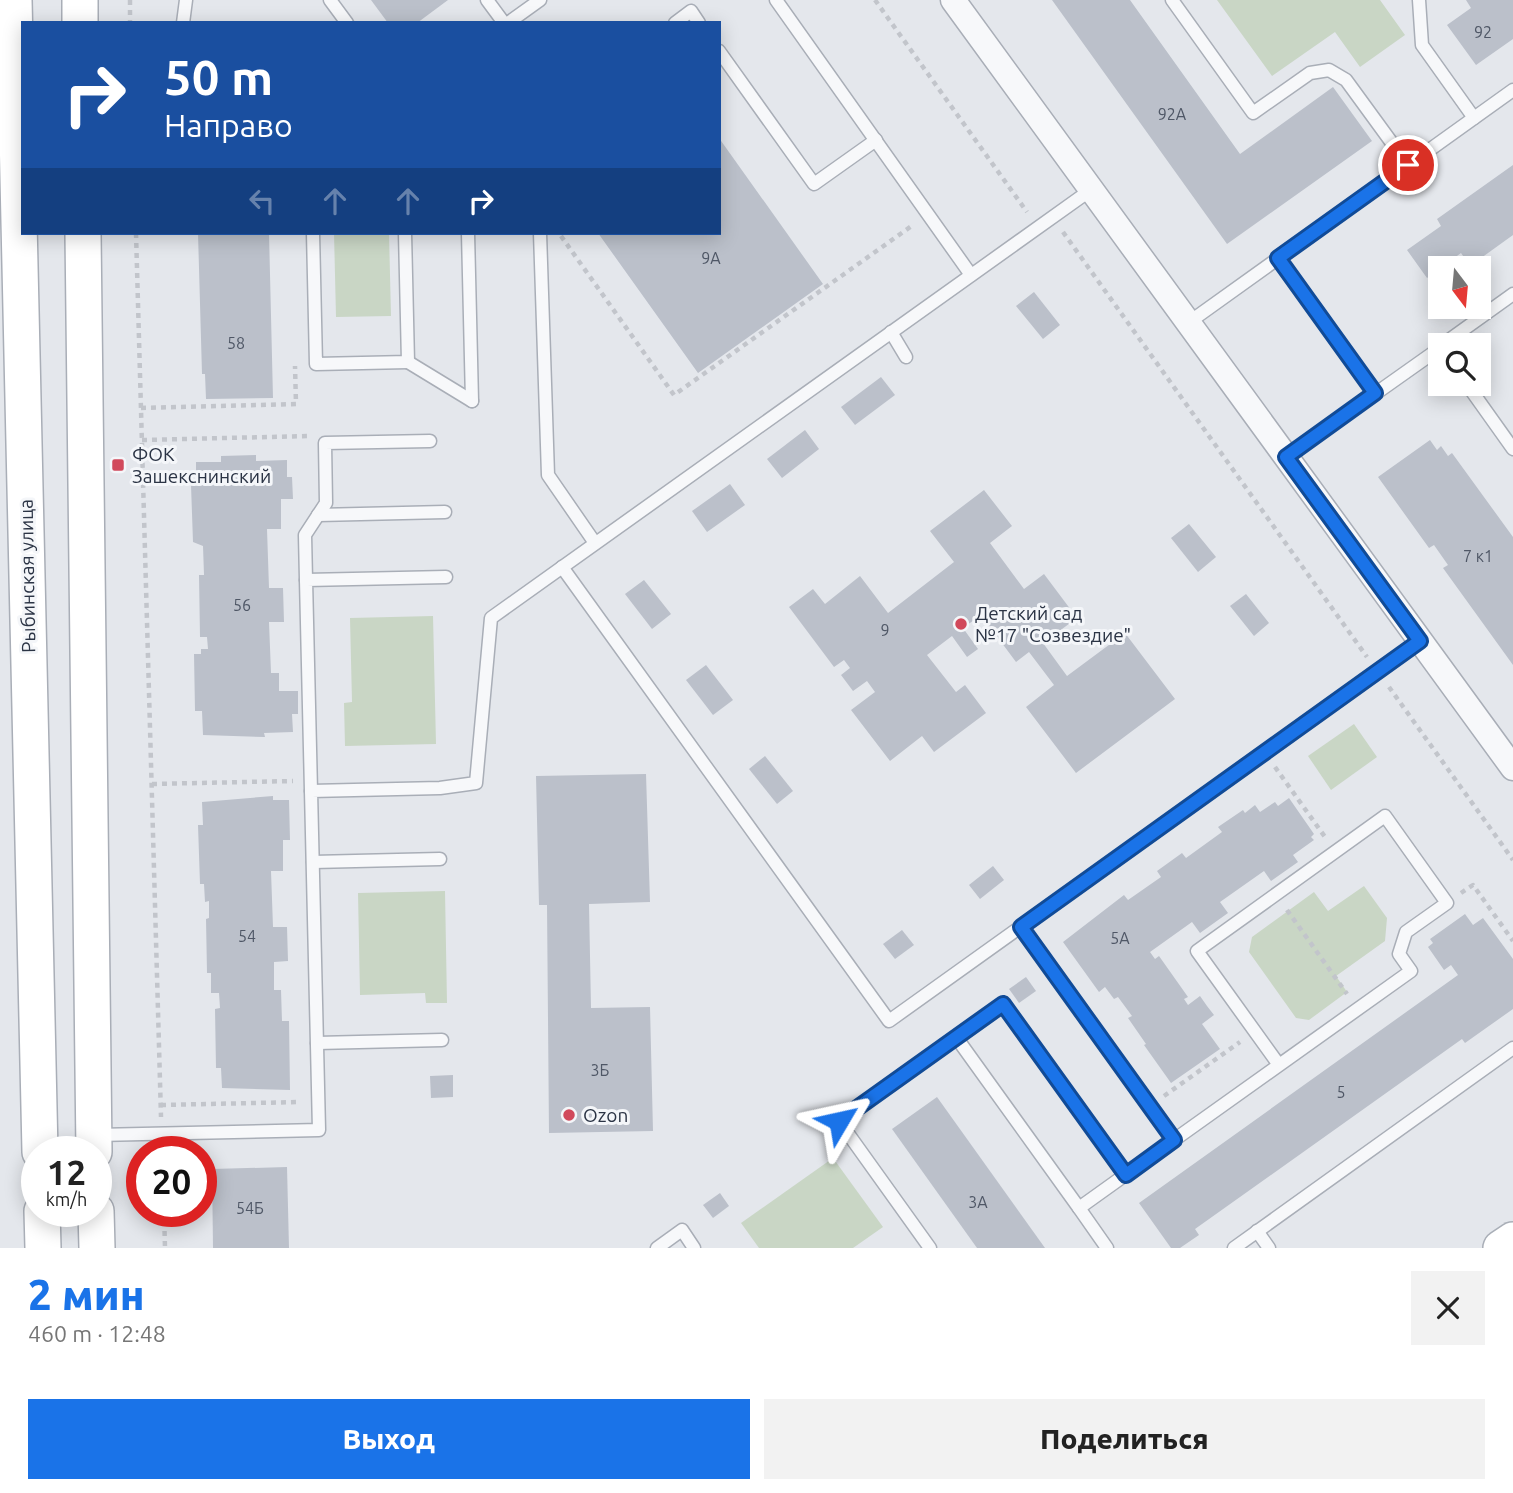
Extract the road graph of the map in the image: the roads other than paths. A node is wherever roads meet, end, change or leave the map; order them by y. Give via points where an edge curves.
1 (14, 0) edge
2 (80, 0) edge
3 (186, 0) edge
4 (330, 0) edge
5 (487, 0) edge
6 (540, 0) edge
7 (776, 0) edge
8 (953, 0) edge
9 (1172, 0) edge
10 (1419, 0) edge
11 (80, 21) edge
12 (183, 21) edge
13 (346, 21) edge
14 (504, 21) edge
15 (509, 21) edge
16 (678, 21) edge
17 (698, 21) edge
18 (721, 54) edge
19 (1513, 90) edge
20 (1474, 118) junction
21 (876, 140) junction
22 (1408, 165) junction
23 (1092, 189) junction
24 (83, 235) edge
25 (313, 235) edge
26 (405, 235) edge
27 (468, 235) edge
28 (540, 235) edge
29 (1278, 258) junction
30 (971, 275) junction
31 (1513, 294) edge
32 (1188, 323) junction
33 (891, 332) junction
34 (1459, 333) edge
35 (1428, 355) edge
36 (906, 357) dead end
37 (408, 362) junction
38 (1375, 393) junction
39 (1475, 396) edge
40 (430, 441) dead end
41 (1513, 449) edge
42 (1286, 457) junction
43 (445, 512) dead end
44 (318, 515) junction
45 (595, 543) junction
46 (562, 567) junction
47 (446, 577) dead end
48 (306, 580) junction
49 (1420, 641) junction
50 (1513, 768) edge
51 (311, 786) junction
52 (440, 859) dead end
53 (313, 862) junction
54 (1021, 927) junction
55 (956, 1037) junction
56 (442, 1040) dead end
57 (317, 1043) junction
58 (1513, 1048) edge
59 (1279, 1065) junction
60 (40, 1136) edge
61 (94, 1136) edge
62 (1174, 1140) junction
63 (112, 1141) edge
64 (1126, 1175) junction
65 (1079, 1208) junction
66 (42, 1227) edge
67 (96, 1227) edge
68 (1257, 1231) junction
69 (1513, 1240) edge
70 (43, 1248) edge
71 (97, 1248) edge
72 (657, 1248) edge
73 (694, 1248) edge
74 (930, 1248) edge
75 (1107, 1248) edge
76 (1234, 1248) edge
77 (1269, 1248) edge
78 (1501, 1248) edge

1 - 60 main road, Рыбинская улица
2 - 11 main road
3 - 12 lane
4 - 13 lane
5 - 14 lane
6 - 15 lane
7 - 21 lane
8 - 23 street
9 - 22 lane via 1253,113 1310,73 1329,70 1346,80
10 - 20 lane via 1422,45
16 - 17 lane via 691,11
18 - 21 lane via 814,184
19 - 20 lane
20 - 22 lane
21 - 30 lane
22 - 29 lane
23 - 30 lane
23 - 32 street
24 - 61 main road
25 - 37 lane via 316,364
26 - 37 lane
27 - 37 lane via 472,401
28 - 45 lane via 548,475
29 - 32 lane
29 - 38 lane
30 - 33 lane
31 - 34 lane
32 - 42 street
33 - 36 lane
33 - 45 lane
35 - 38 lane
38 - 42 lane
39 - 41 lane
40 - 44 lane via 325,443 326,503
42 - 49 street
43 - 44 lane
44 - 48 lane via 305,535
45 - 46 lane
46 - 51 lane via 491,618 476,783 440,788
46 - 54 lane via 889,1021
47 - 48 lane
48 - 51 lane
49 - 50 street
49 - 54 lane
51 - 53 lane
52 - 53 lane
53 - 57 lane
54 - 62 lane
55 - 64 lane via 1003,1004
55 - 65 lane
55 - 74 lane via 839,1121
56 - 57 lane
57 - 63 lane via 319,1130 161,1134
58 - 68 lane
59 - 59 lane via 1197,951 1385,817 1447,903 1406,932 1399,954 1411,971
59 - 62 lane
62 - 64 lane
64 - 65 lane
65 - 75 lane
66 - 70 main road
67 - 71 main road
68 - 76 lane
68 - 77 lane
69 - 78 main road
72 - 73 lane via 682,1230

